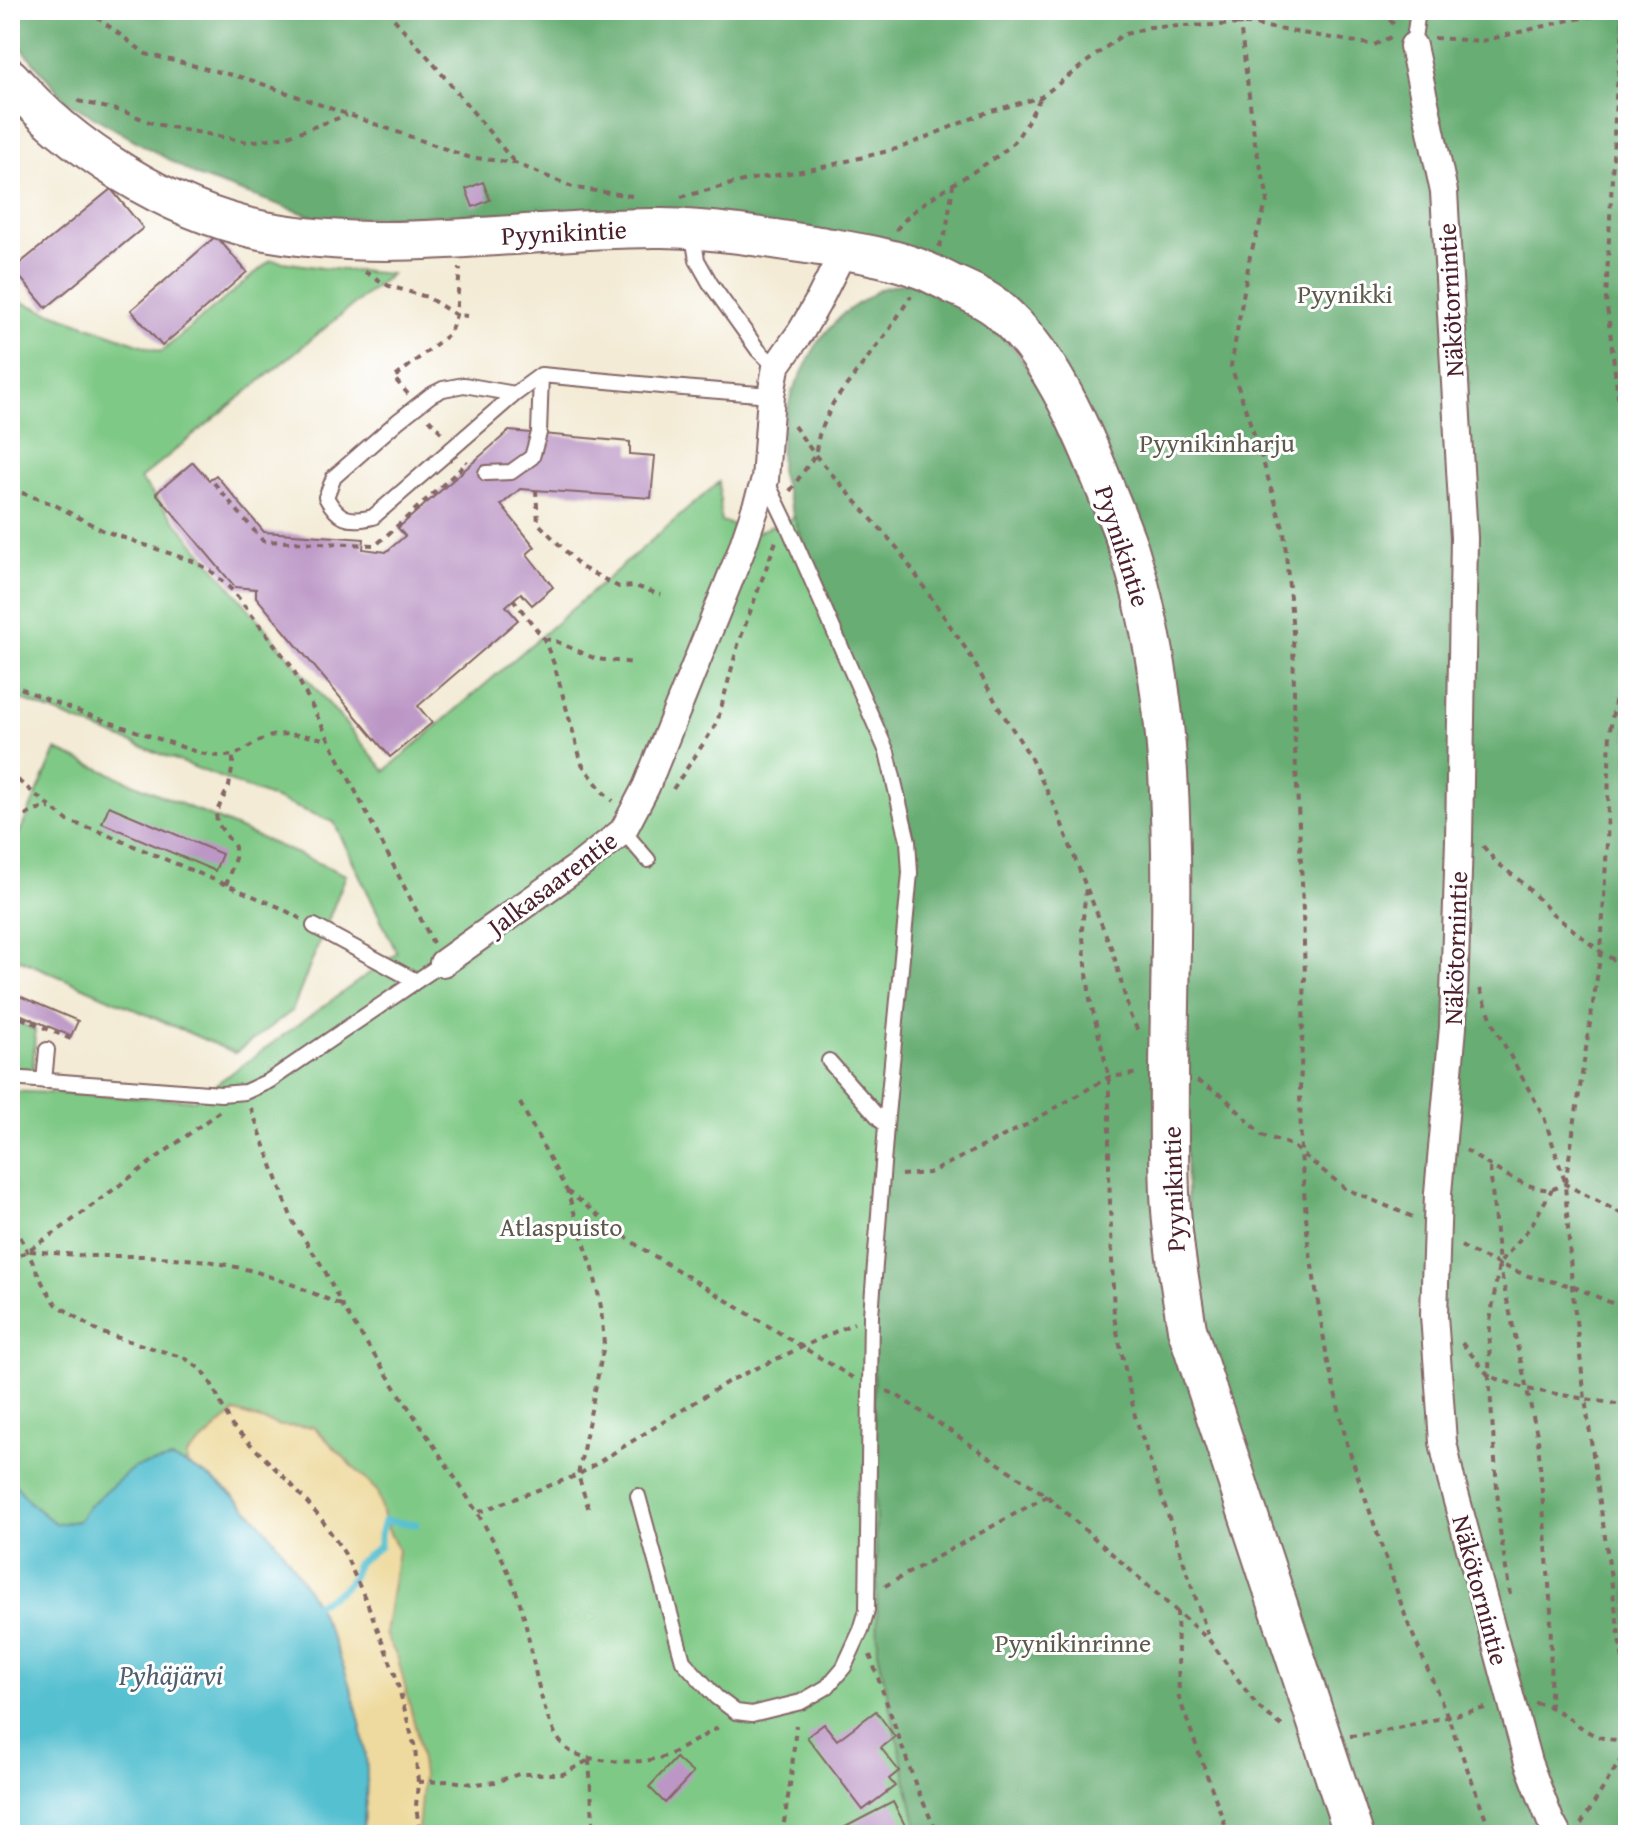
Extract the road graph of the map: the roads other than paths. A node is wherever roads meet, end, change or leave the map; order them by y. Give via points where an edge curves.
1 (1418, 10) edge
2 (1407, 40) joint
3 (13, 87) edge
4 (677, 229) junction
5 (859, 253) junction
6 (776, 367) junction
7 (541, 375) junction
8 (515, 394) junction
9 (771, 395) junction
10 (486, 473) dead end
11 (765, 480) junction
12 (627, 824) junction
13 (648, 860) dead end
14 (314, 926) road end
15 (443, 963) joint
16 (416, 981) junction
17 (47, 1050) dead end
18 (829, 1061) dead end
19 (10, 1078) edge
20 (44, 1081) junction
21 (886, 1126) junction
22 (638, 1496) dead end
23 (1568, 1832) edge
24 (1354, 1835) edge

1 - 2 lane
2 - 23 street, Näkötornintie via 1444,192 1464,538 1453,1027 1434,1315 1443,1442 1528,1762 1550,1820
3 - 4 street, Pyynikintie via 129,178 258,229 388,241
4 - 5 street, Pyynikintie via 746,234
4 - 6 lane via 744,332
5 - 6 street, Jalkasaarentie via 818,302
5 - 24 street, Pyynikintie via 927,272 985,299 1015,325 1070,409 1129,549 1154,650 1168,763 1170,1194 1187,1329
6 - 9 street, Jalkasaarentie
7 - 8 lane
7 - 9 lane
7 - 10 lane via 539,433 532,457 511,472
8 - 8 lane via 373,517 342,518 333,510 326,497 334,477 431,395 464,385
9 - 11 street, Jalkasaarentie
11 - 12 street, Jalkasaarentie via 740,554
11 - 21 lane via 887,752 908,841 910,873
12 - 13 lane
12 - 15 street, Jalkasaarentie via 579,866
14 - 16 lane
15 - 16 lane, Jalkasaarentie
16 - 20 lane, Jalkasaarentie via 245,1092
17 - 20 lane
18 - 21 lane
19 - 20 lane, Jalkasaarentie
21 - 22 lane via 871,1315 867,1610 844,1667 827,1687 801,1702 752,1714 736,1712 716,1697 683,1661

